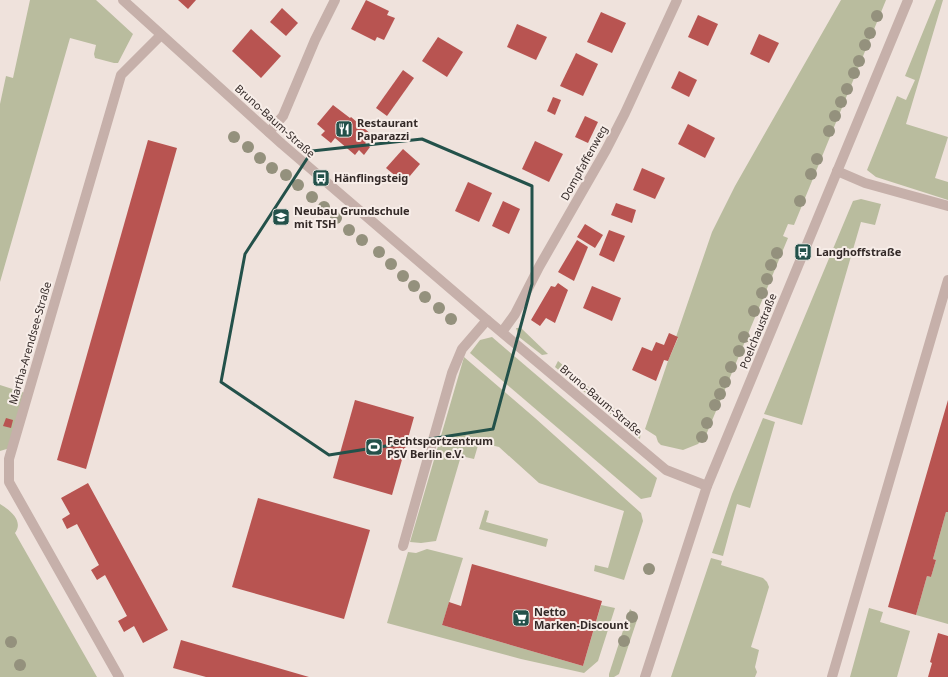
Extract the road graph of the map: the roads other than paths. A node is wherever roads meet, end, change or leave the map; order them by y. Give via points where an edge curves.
1 (123, 0) edge
2 (335, 0) edge
3 (677, 0) edge
4 (908, 0) edge
5 (161, 35) junction
6 (269, 132) junction
7 (836, 171) junction
8 (948, 206) edge
9 (948, 280) edge
10 (487, 320) junction
11 (502, 332) junction
12 (5, 483) edge
13 (707, 486) junction
14 (403, 546) dead end
15 (119, 677) edge
16 (645, 677) edge
17 (832, 677) edge

1 - 5 street, Bruno-Baum-Straße
2 - 6 street via 283,116
3 - 11 street, Dompfaffenweg via 606,150 515,314
4 - 7 street, Poelchaustraße
5 - 6 street, Bruno-Baum-Straße
5 - 12 street, Martha-Arendsee-Straße via 121,75 9,458
6 - 10 street, Bruno-Baum-Straße
7 - 8 street via 865,183
7 - 13 street, Poelchaustraße
9 - 17 street
10 - 11 street, Bruno-Baum-Straße
10 - 14 street via 462,349 455,366
11 - 13 street, Bruno-Baum-Straße via 666,470
12 - 15 street, Martha-Arendsee-Straße
13 - 16 street, Poelchaustraße

